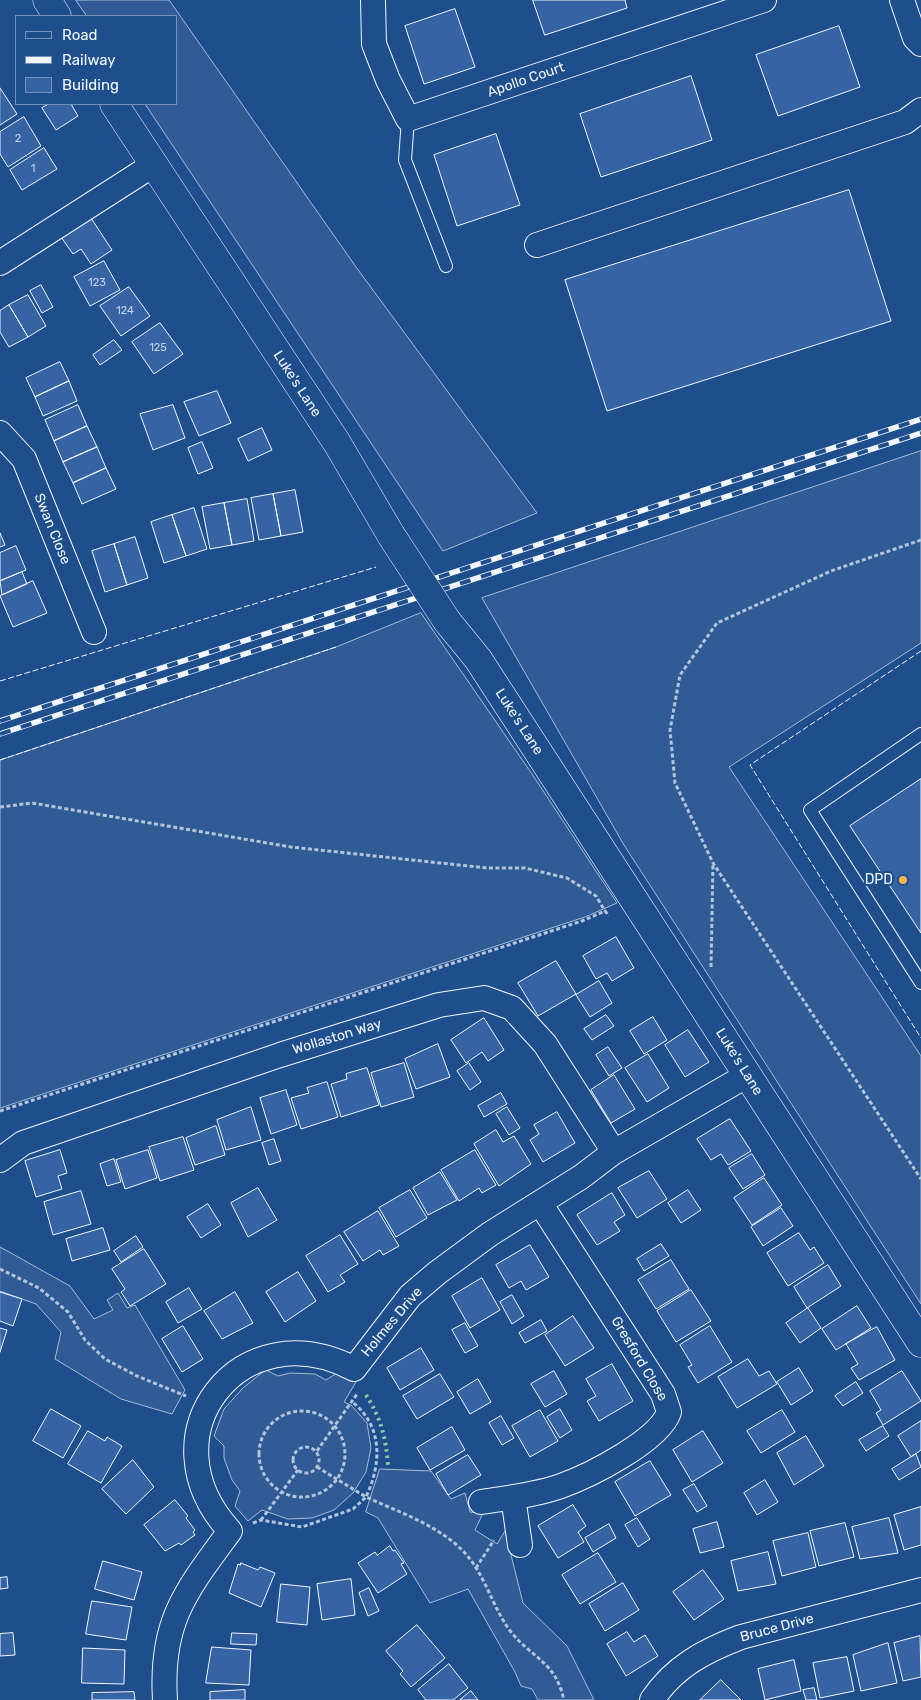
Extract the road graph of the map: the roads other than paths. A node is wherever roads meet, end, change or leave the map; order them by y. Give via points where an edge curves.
1 (47, 0) edge
2 (373, 0) edge
3 (764, 0) edge
4 (902, 0) edge
5 (57, 15) edge
6 (921, 44) edge
7 (115, 105) edge
8 (921, 110) edge
9 (408, 119) junction
10 (153, 165) junction
11 (537, 245) dead end
12 (0, 263) edge
13 (446, 266) dead end
14 (0, 433) edge
15 (94, 632) dead end
16 (921, 734) edge
17 (921, 983) edge
18 (746, 1076) junction
19 (614, 1152) junction
20 (0, 1160) edge
21 (540, 1203) junction
22 (921, 1343) edge
23 (513, 1497) junction
24 (481, 1502) dead end
25 (520, 1545) dead end
26 (921, 1590) edge
27 (165, 1700) edge
28 (652, 1700) edge

1 - 5 street
2 - 9 street via 374,44
3 - 9 street, Apollo Court
4 - 6 street via 915,38
7 - 10 street, Luke's Lane
8 - 11 street via 905,122
9 - 13 lane via 405,160
10 - 12 street
10 - 18 street, Luke's Lane, bridge via 336,443 447,621 478,659
14 - 15 street, Swan Close via 24,459
16 - 17 lane via 810,810
18 - 19 street, Holmes Drive
18 - 22 street, Luke's Lane
19 - 20 street, Wollaston Way via 545,1044 512,1008 484,998 439,1005 280,1055 23,1143
19 - 21 street, Holmes Drive
21 - 23 street, Gresford Close via 663,1394 669,1412 666,1422 639,1445 595,1472 560,1487
21 - 27 street, Holmes Drive via 490,1234 410,1296 354,1369 306,1352 273,1356 243,1368 217,1391 197,1432 196,1466 208,1501 230,1531 176,1613 165,1654
23 - 24 street, Gresford Close
23 - 25 street
26 - 28 street, Bruce Drive via 740,1637 683,1665

